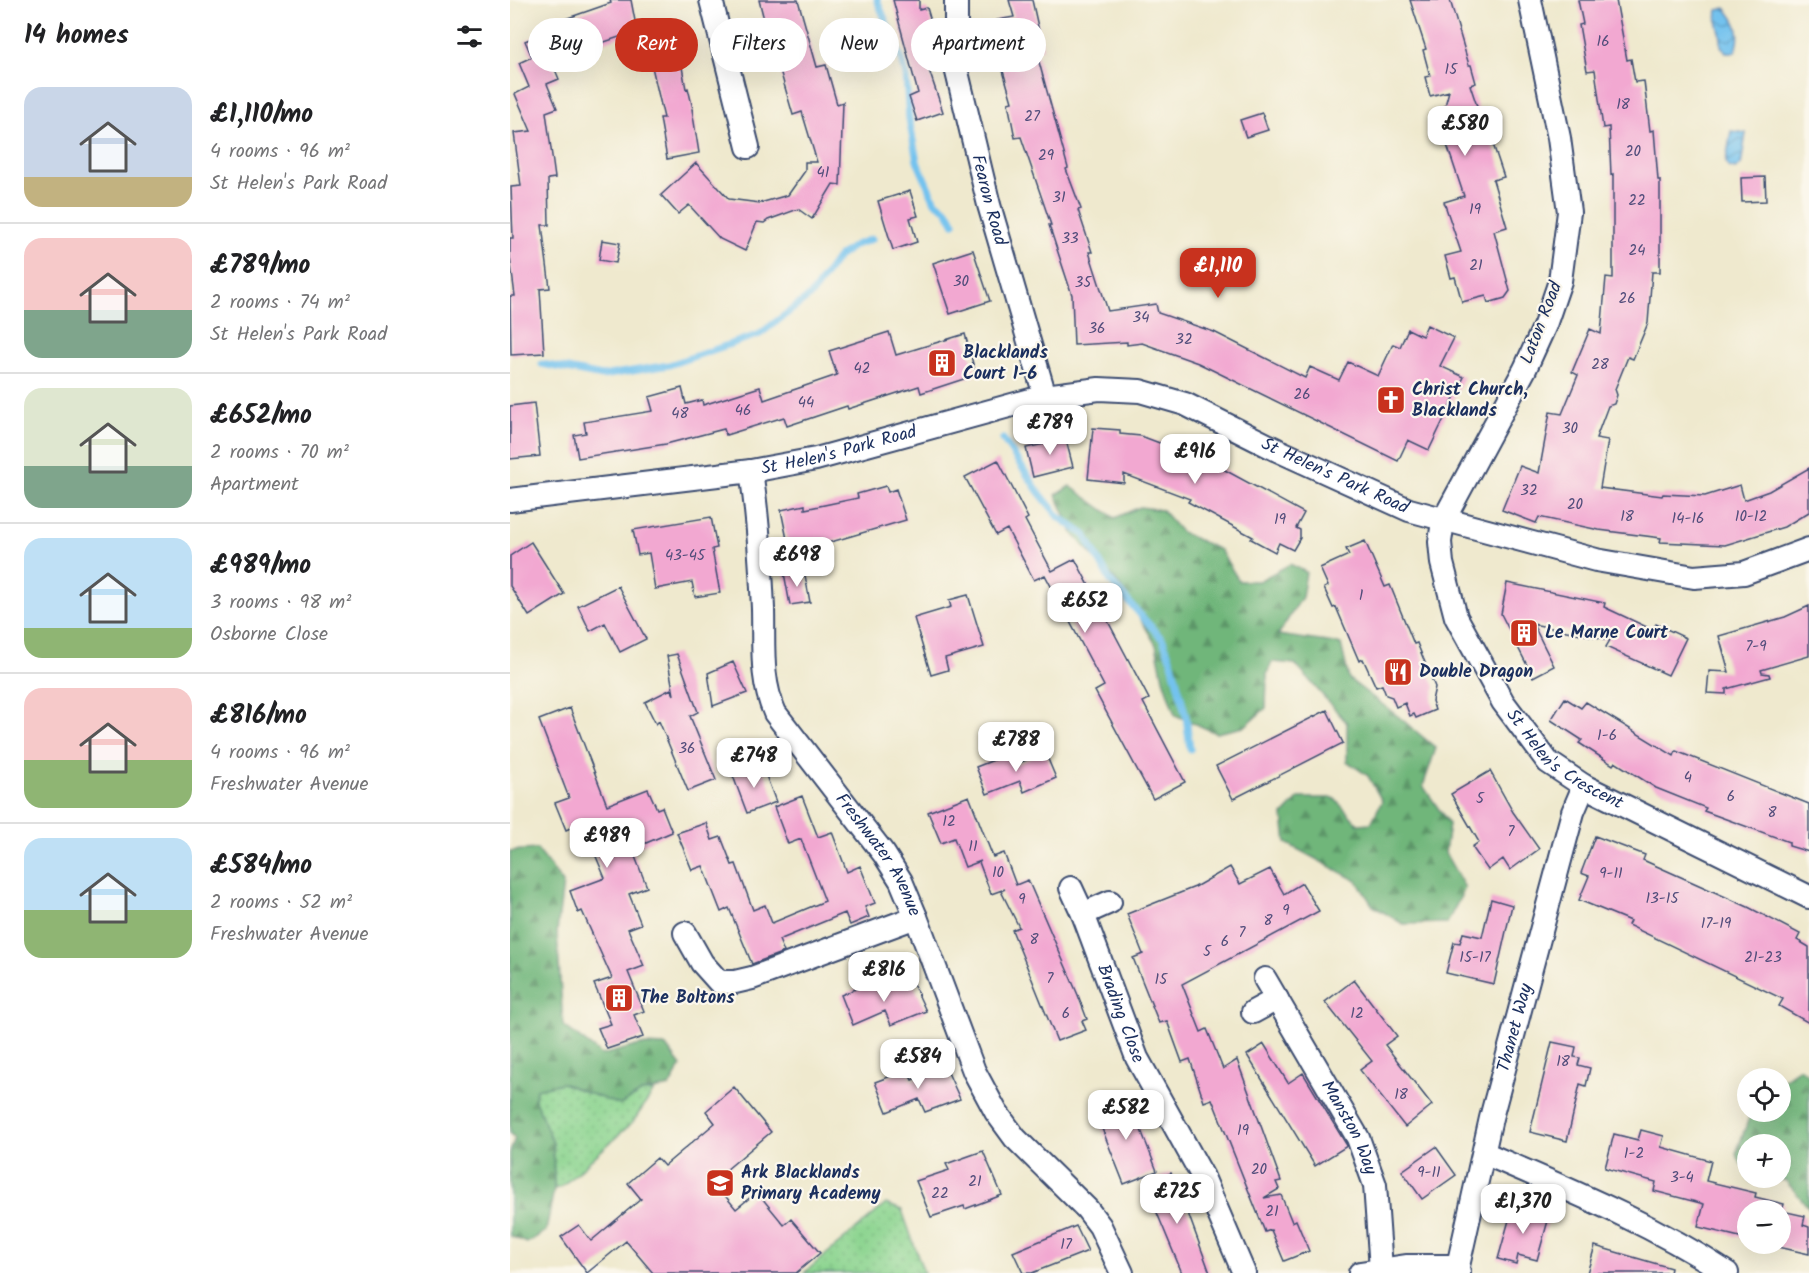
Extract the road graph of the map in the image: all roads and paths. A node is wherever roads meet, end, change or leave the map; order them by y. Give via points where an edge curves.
1 (711, 0) edge
2 (956, 0) edge
3 (1530, 0) edge
4 (748, 147) dead end
5 (1045, 396) junction
6 (751, 471) junction
7 (510, 500) edge
8 (1443, 521) junction
9 (1809, 549) edge
10 (1584, 786) junction
11 (1071, 888) dead end
12 (1809, 897) edge
13 (1110, 903) dead end
14 (1083, 914) junction
15 (916, 916) junction
16 (685, 933) dead end
17 (1253, 1012) dead end
18 (1484, 1153) junction
19 (1459, 1270) edge
20 (1371, 1271) edge
21 (1122, 1273) edge
22 (1244, 1273) edge
23 (1727, 1273) edge

1 - 4 street
2 - 5 street, Fearon Road via 956,68 988,205
3 - 8 street, Laton Road via 1559,138 1569,212 1560,281 1525,369
5 - 6 street, St Helen's Park Road via 816,459
5 - 8 street, St Helen's Park Road via 1099,389 1140,391 1185,404 1355,487
6 - 7 street, St Helen's Park Road
6 - 15 street, Freshwater Avenue via 767,695 775,713 884,854
8 - 9 street, St Helen's Park Road via 1596,560 1694,577 1744,573
8 - 10 street, St Helen's Crescent via 1442,563 1456,617 1466,637 1503,702 1535,746 1548,762
10 - 12 street, St Helen's Crescent
10 - 18 street, Thanet Way via 1573,812
11 - 14 street, Brading Close
13 - 14 street
14 - 22 street, Brading Close via 1137,1058 1203,1178
15 - 16 street via 735,982 718,982
15 - 21 street, Freshwater Avenue via 974,1071 996,1112 1015,1138 1087,1209 1100,1226
17 - 20 street, Manston Way via 1271,989 1358,1138 1375,1185
18 - 19 street, Thanet Way
18 - 23 street via 1593,1200
19 - 20 street via 1406,1266

